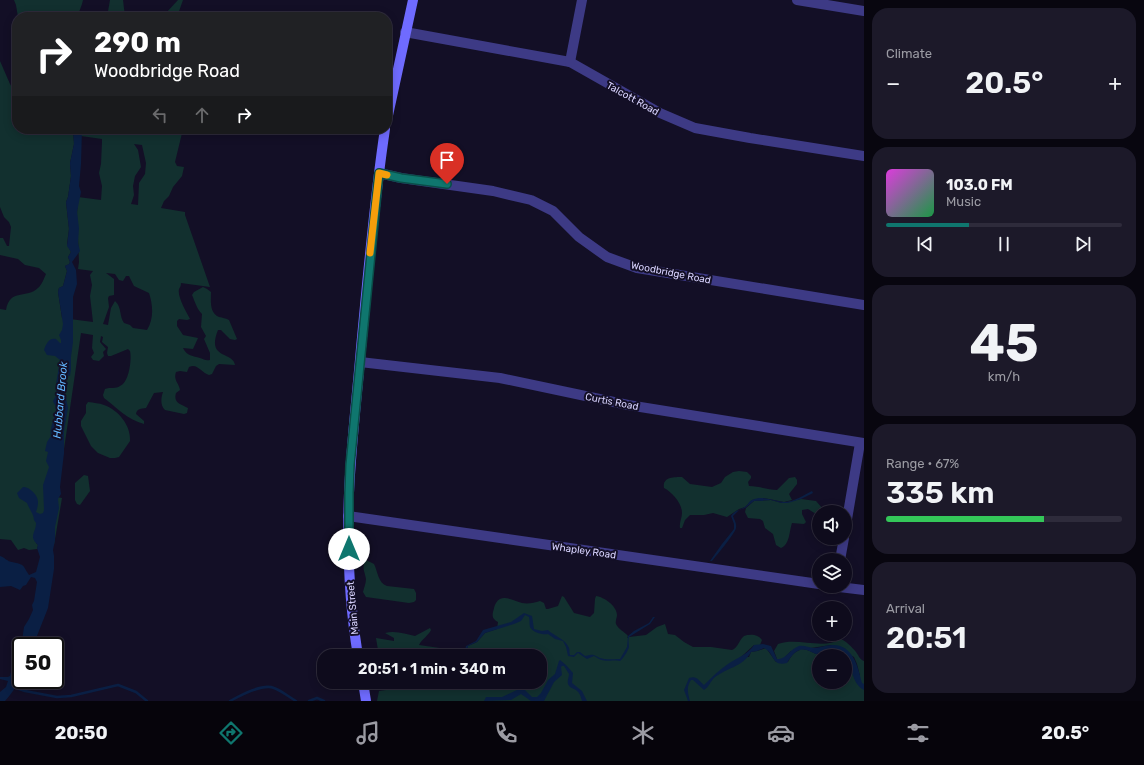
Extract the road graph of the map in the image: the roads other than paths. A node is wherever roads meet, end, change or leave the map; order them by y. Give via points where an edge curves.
1 (413, 0) edge
2 (582, 0) edge
3 (797, 0) edge
4 (864, 11) edge
5 (405, 32) junction
6 (570, 62) junction
7 (392, 96) edge
8 (384, 134) edge
9 (864, 156) edge
10 (379, 173) junction
11 (864, 305) edge
12 (360, 362) junction
13 (862, 443) edge
14 (850, 505) edge
15 (348, 516) junction
16 (812, 583) edge
17 (852, 588) edge
18 (864, 590) edge
19 (357, 649) edge
20 (364, 689) edge
21 (366, 701) edge

1 - 5 main road
2 - 6 street
3 - 4 street
5 - 6 street, Talcott Road
5 - 7 main road
6 - 9 street, Talcott Road via 660,113 695,128
8 - 10 main road, Main Street
10 - 11 street, Woodbridge Road via 493,191 531,200 552,211 579,237 607,257 638,268
10 - 12 main road, Main Street
12 - 13 street, Curtis Road via 500,378 628,405
12 - 15 main road, Main Street
13 - 14 street
15 - 16 street, Whapley Road
15 - 19 main road, Main Street via 350,576
17 - 18 street
20 - 21 main road

